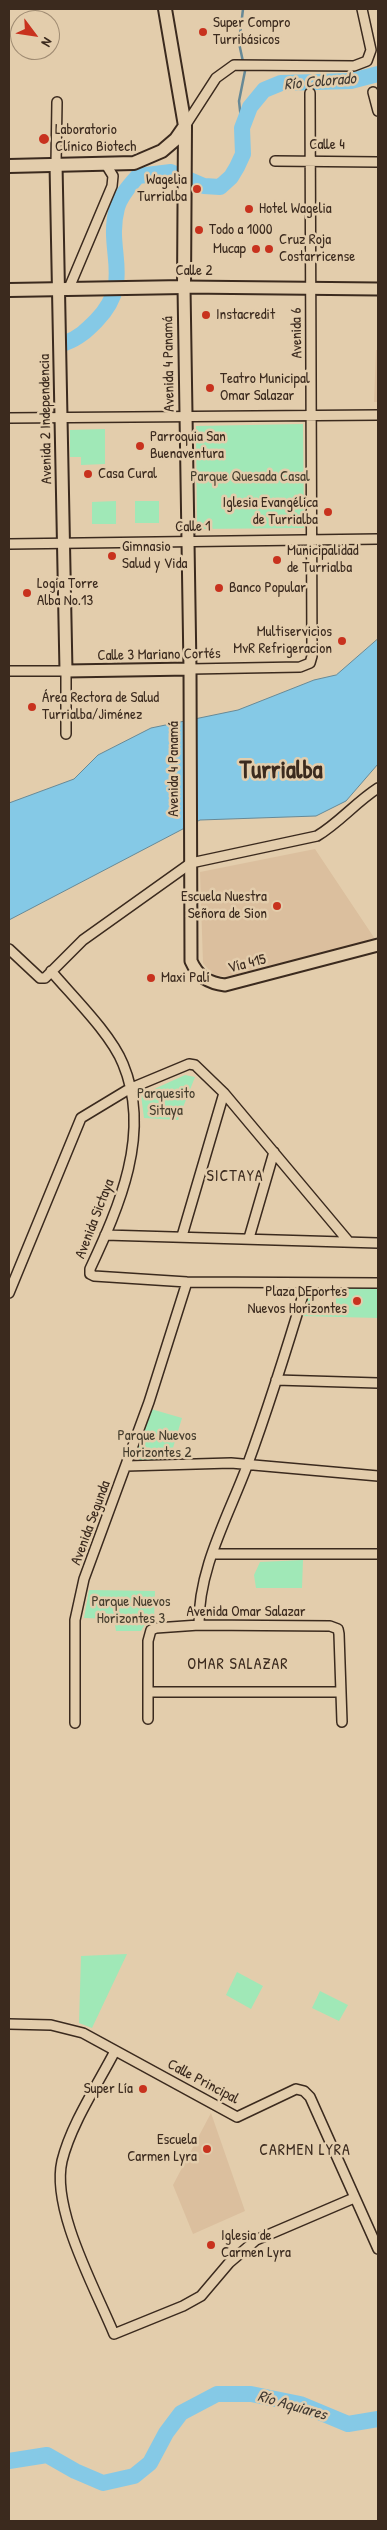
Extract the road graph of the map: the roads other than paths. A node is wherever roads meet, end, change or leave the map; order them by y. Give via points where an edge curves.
1 (165, 9) edge
2 (362, 9) edge
3 (373, 92) dead end
4 (310, 93) dead end
5 (57, 102) dead end
6 (378, 111) edge
7 (185, 126) junction
8 (275, 161) dead end
9 (310, 161) junction
10 (378, 162) edge
11 (105, 163) junction
12 (56, 164) junction
13 (9, 166) edge
14 (184, 287) junction
15 (64, 288) junction
16 (310, 289) junction
17 (378, 289) edge
18 (9, 290) edge
19 (378, 415) edge
20 (186, 417) junction
21 (313, 417) junction
22 (9, 418) edge
23 (61, 418) junction
24 (378, 539) edge
25 (188, 540) junction
26 (312, 540) junction
27 (63, 543) junction
28 (9, 544) edge
29 (310, 663) joint
30 (190, 669) junction
31 (9, 671) edge
32 (66, 672) junction
33 (66, 734) dead end
34 (378, 788) edge
35 (190, 841) joint
36 (192, 863) junction
37 (378, 946) edge
38 (9, 949) edge
39 (51, 971) junction
40 (129, 1089) junction
41 (224, 1093) junction
42 (274, 1152) junction
43 (105, 1235) junction
44 (182, 1236) junction
45 (248, 1238) junction
46 (349, 1242) junction
47 (378, 1242) edge
48 (187, 1282) junction
49 (378, 1284) edge
50 (306, 1285) junction
51 (9, 1291) edge
52 (276, 1380) junction
53 (378, 1383) edge
54 (247, 1464) junction
55 (126, 1466) junction
56 (378, 1476) edge
57 (212, 1554) junction
58 (378, 1554) edge
59 (199, 1625) junction
60 (148, 1692) junction
61 (340, 1692) junction
62 (148, 1719) dead end
63 (342, 1722) dead end
64 (75, 1723) dead end
65 (9, 2024) edge
66 (115, 2051) junction
67 (354, 2198) junction
68 (378, 2249) edge

1 - 7 main road, Avenida 4 Panamá
2 - 7 street via 371,50 367,61 354,66 234,64 216,78
3 - 6 street
4 - 9 street, Avenida 6
5 - 12 street, Avenida 2 Independencia
7 - 11 main road via 162,151 134,163
7 - 14 main road, Avenida 4 Panamá
8 - 9 street, Calle 4
9 - 10 street, Calle 4
9 - 16 street, Avenida 6
11 - 12 main road
11 - 15 street via 113,176 112,186
12 - 13 main road
12 - 15 street, Avenida 2 Independencia
14 - 15 main road, Calle 2
14 - 16 street, Calle 2
14 - 20 street, Avenida 4 Panamá
15 - 18 main road, Calle 2
15 - 23 street, Avenida 2 Independencia
16 - 17 street, Calle 2
16 - 21 street, Avenida 6
19 - 21 street
20 - 21 street
20 - 23 street
20 - 25 street, Avenida 4 Panamá
21 - 26 street, Avenida 6
22 - 23 street
23 - 27 street, Avenida 2 Independencia
24 - 26 street, Calle 1
25 - 26 street, Calle 1
25 - 27 street, Calle 1
25 - 30 street, Avenida 4 Panamá
26 - 29 street, Avenida 6
27 - 28 street, Calle 1
27 - 32 street, Avenida 2 Independencia
29 - 30 street, Calle 3 Mariano Cortés via 300,667
30 - 32 street, Calle 3 Mariano Cortés
30 - 35 street, Avenida 4 Panamá
31 - 32 street, Calle 3 Mariano Cortés
32 - 33 street, Avenida 2 Independencia
34 - 36 street via 317,836
35 - 36 street, Vía 415
36 - 37 street, Vía 415 via 191,961 195,971 213,983 225,985
36 - 39 street via 83,940
38 - 39 street via 40,978 45,978
39 - 40 street, Avenida Sictaya via 111,1043 123,1064
40 - 41 street via 189,1064 195,1065
40 - 43 street, Avenida Sictaya via 134,1115 129,1166
40 - 51 street via 81,1118
41 - 42 street
41 - 44 street
42 - 45 street
42 - 46 street
43 - 44 street
43 - 48 street, Avenida Sictaya via 90,1274
44 - 45 street
45 - 46 street
46 - 47 street
48 - 50 street, Avenida Sictaya
48 - 55 street, Avenida Segunda
49 - 50 street, Avenida Sictaya
50 - 52 street
52 - 53 street
52 - 54 street
54 - 55 street
54 - 56 street
54 - 57 street
55 - 64 street, Avenida Segunda via 84,1579 75,1620
57 - 58 street
57 - 59 street via 201,1593
59 - 60 street, Avenida Omar Salazar via 151,1630
59 - 61 street, Avenida Omar Salazar via 334,1627 339,1634
60 - 61 street
60 - 62 street, Avenida Omar Salazar
61 - 63 street, Avenida Omar Salazar
65 - 66 street, Calle Principal via 51,2025 76,2030
66 - 67 street, Calle Principal via 237,2117 296,2089 304,2091 310,2097
66 - 67 street via 71,2136 62,2160 60,2179 60,2194 75,2240 114,2334 201,2296 229,2263 256,2240
67 - 68 street, Calle Principal

